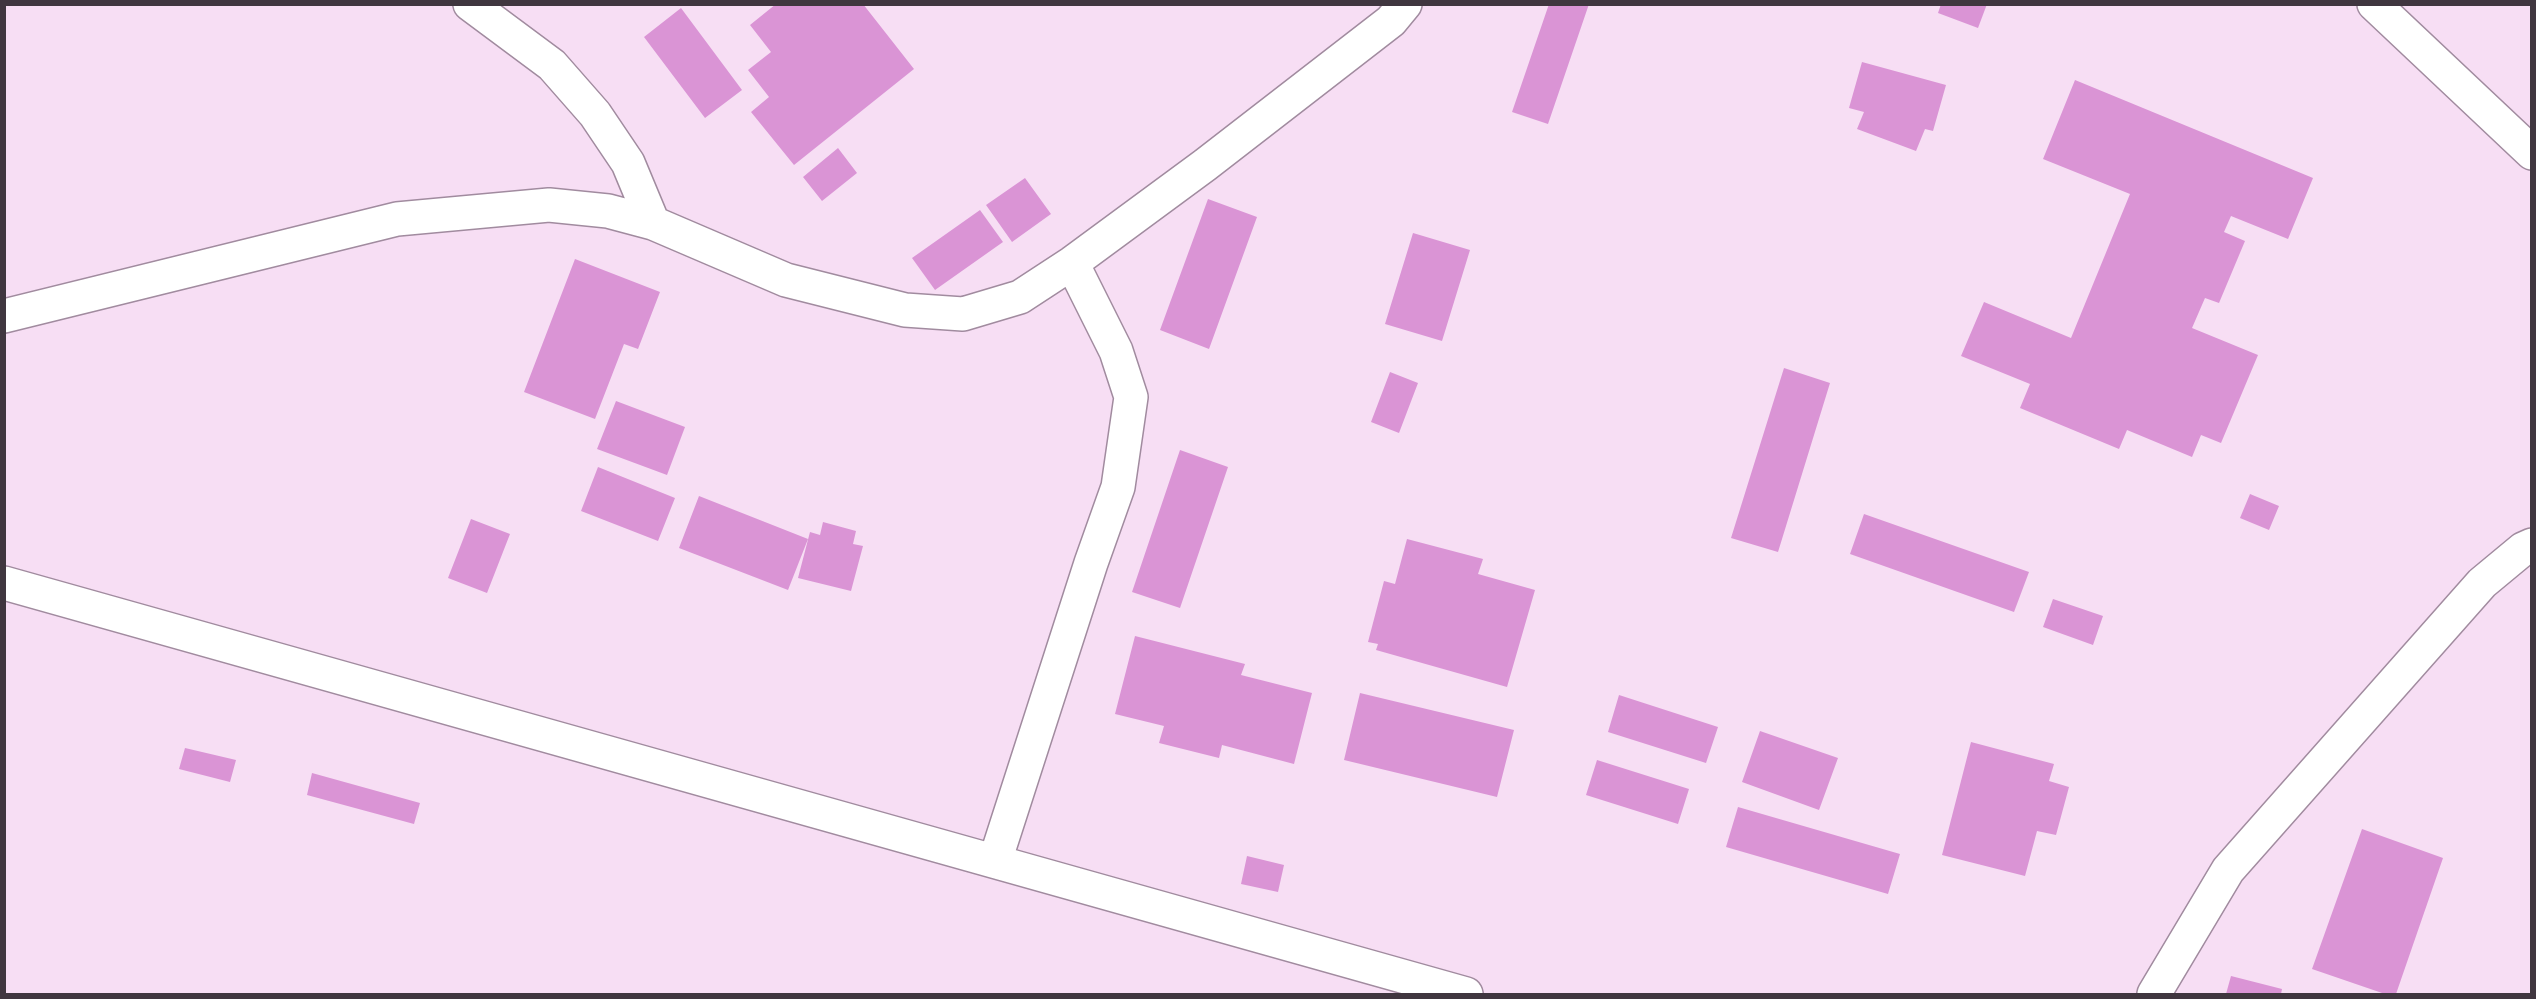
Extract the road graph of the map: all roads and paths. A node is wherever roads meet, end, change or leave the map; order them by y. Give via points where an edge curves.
1 (470, 4) edge
2 (1406, 4) edge
3 (2374, 4) edge
4 (2532, 153) edge
5 (653, 224) junction
6 (1072, 263) junction
7 (4, 316) edge
8 (2532, 545) edge
9 (4, 583) edge
10 (995, 861) junction
11 (1466, 994) edge
12 (2154, 994) edge

1 - 5 street via 552,65 595,114 628,163
2 - 6 street via 1391,21 1215,158
3 - 4 street
5 - 6 street via 786,280 905,310 963,314 1020,297
5 - 7 street via 609,211 549,206 398,219
6 - 10 street via 1116,351 1131,397 1118,487
8 - 12 street via 2482,583 2229,870
9 - 10 street
10 - 11 street

